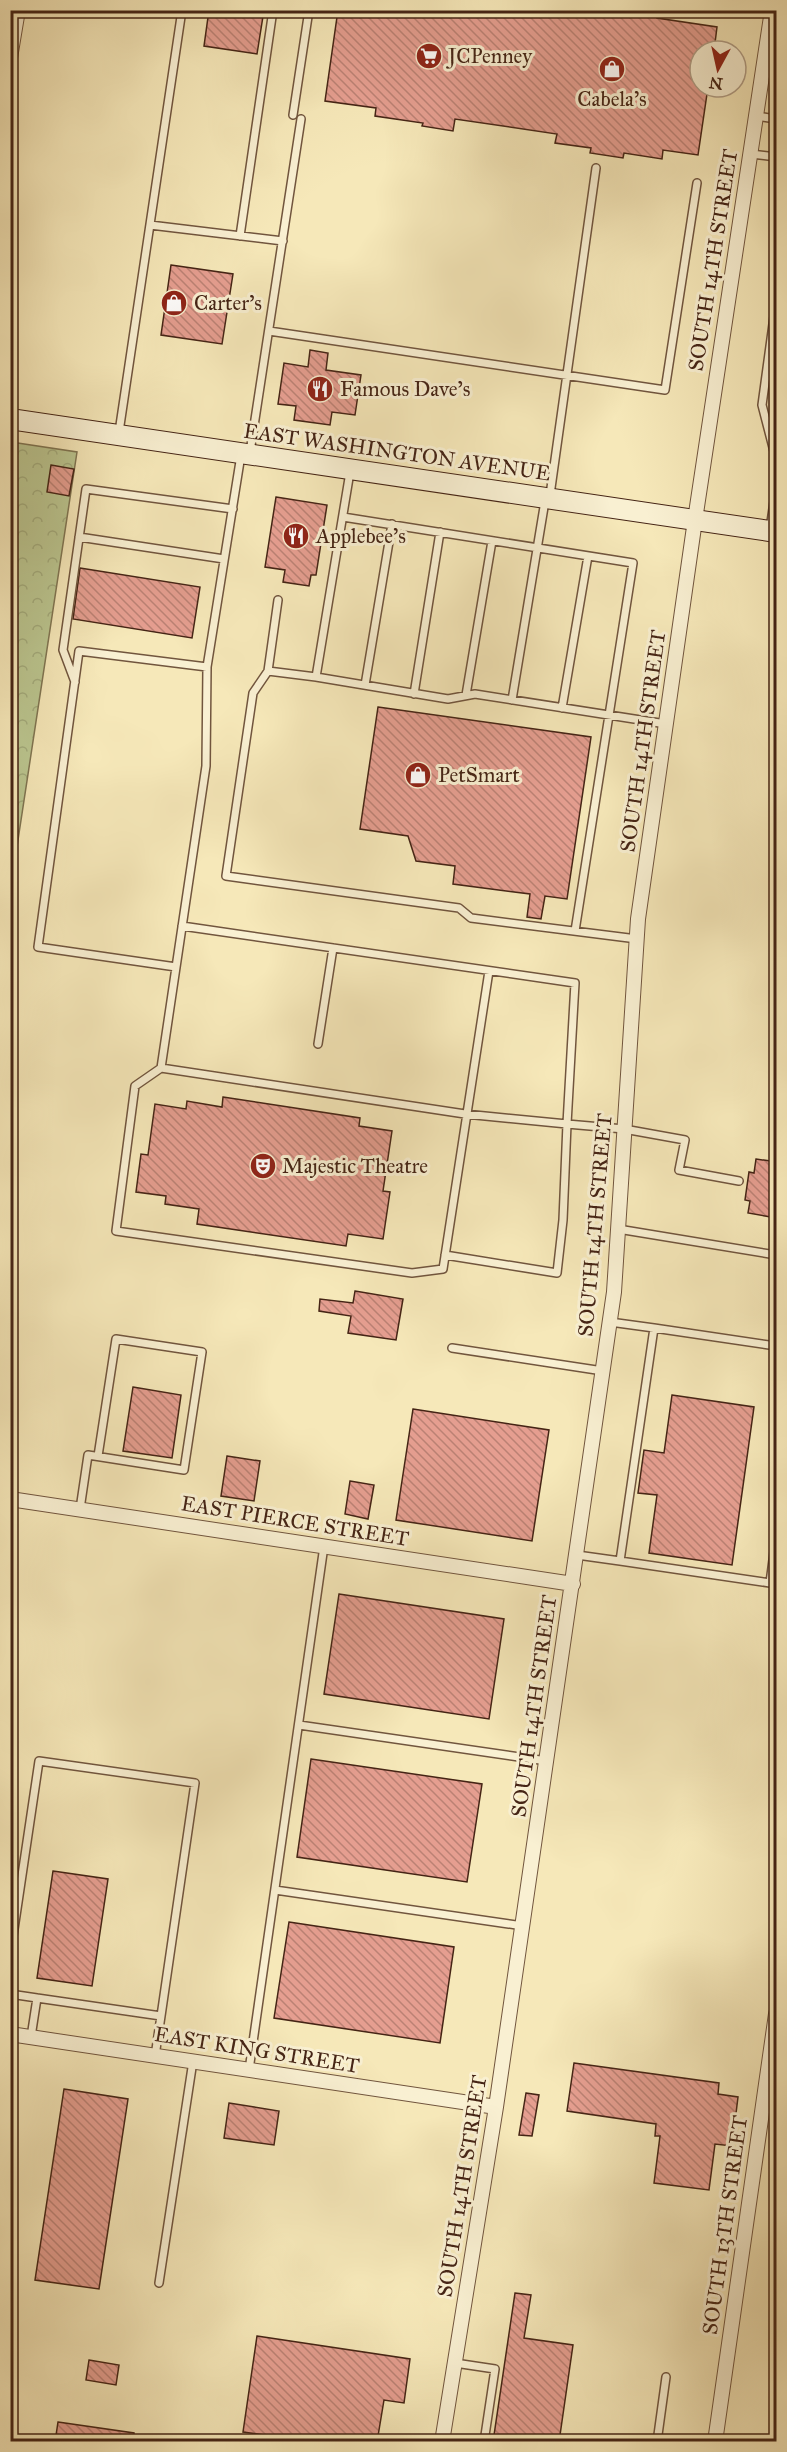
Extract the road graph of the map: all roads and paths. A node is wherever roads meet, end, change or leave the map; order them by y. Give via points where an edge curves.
1 (18, 10) edge
2 (182, 10) edge
3 (273, 10) edge
4 (309, 10) edge
5 (772, 10) edge
6 (10, 58) edge
7 (292, 115) dead end
8 (756, 116) junction
9 (301, 119) dead end
10 (777, 119) edge
11 (751, 154) junction
12 (777, 157) edge
13 (596, 168) dead end
14 (697, 183) dead end
15 (150, 225) junction
16 (240, 236) junction
17 (282, 242) junction
18 (777, 302) edge
19 (268, 331) junction
20 (566, 375) junction
21 (10, 419) edge
22 (118, 435) junction
23 (245, 454) junction
24 (777, 459) edge
25 (350, 470) junction
26 (777, 488) edge
27 (547, 499) junction
28 (232, 509) junction
29 (342, 517) junction
30 (695, 520) junction
31 (392, 524) junction
32 (440, 532) junction
33 (773, 532) edge
34 (79, 537) junction
35 (492, 541) junction
36 (537, 548) junction
37 (588, 556) junction
38 (224, 559) junction
39 (279, 600) dead end
40 (207, 668) junction
41 (268, 671) junction
42 (316, 677) junction
43 (75, 682) junction
44 (365, 685) junction
45 (414, 694) junction
46 (466, 695) junction
47 (512, 700) junction
48 (562, 708) junction
49 (609, 716) junction
50 (666, 724) junction
51 (182, 926) junction
52 (575, 931) junction
53 (637, 939) junction
54 (333, 948) junction
55 (176, 967) junction
56 (489, 971) junction
57 (318, 1044) dead end
58 (161, 1068) junction
59 (465, 1114) junction
60 (567, 1124) junction
61 (624, 1129) junction
62 (739, 1181) dead end
63 (618, 1229) junction
64 (445, 1255) junction
65 (777, 1255) edge
66 (610, 1322) junction
67 (654, 1328) junction
68 (777, 1346) edge
69 (452, 1348) dead end
70 (603, 1371) junction
71 (98, 1456) junction
72 (10, 1498) edge
73 (80, 1509) junction
74 (777, 1537) edge
75 (324, 1546) junction
76 (577, 1555) junction
77 (620, 1562) junction
78 (573, 1584) junction
79 (299, 1725) junction
80 (547, 1761) junction
81 (275, 1890) junction
82 (523, 1926) junction
83 (10, 1956) edge
84 (10, 1994) edge
85 (37, 1998) junction
86 (777, 2014) edge
87 (161, 2016) junction
88 (10, 2034) edge
89 (31, 2037) junction
90 (155, 2056) junction
91 (192, 2061) junction
92 (249, 2070) junction
93 (496, 2108) junction
94 (159, 2283) dead end
95 (455, 2363) junction
96 (666, 2377) dead end
97 (442, 2442) edge
98 (484, 2442) edge
99 (657, 2442) edge
100 (715, 2442) edge

1 - 6 street
2 - 15 lane
3 - 16 lane
4 - 7 lane
5 - 8 street, SOUTH 14TH STREET
8 - 10 lane
8 - 11 street, SOUTH 14TH STREET
9 - 17 lane
11 - 12 lane
11 - 30 street, SOUTH 14TH STREET
13 - 20 lane
14 - 20 lane via 665,390
15 - 16 lane
15 - 22 lane
16 - 17 lane
17 - 19 lane
18 - 24 lane via 762,405
19 - 20 lane
19 - 23 lane
20 - 27 lane
21 - 22 street, EAST WASHINGTON AVENUE
22 - 23 street, EAST WASHINGTON AVENUE
23 - 25 street, EAST WASHINGTON AVENUE
23 - 28 lane
25 - 27 street, EAST WASHINGTON AVENUE
25 - 29 lane
26 - 33 lane
27 - 30 street, EAST WASHINGTON AVENUE
27 - 36 lane
28 - 34 lane via 86,489
28 - 38 lane
29 - 31 lane
29 - 42 lane
30 - 33 street, EAST WASHINGTON AVENUE
30 - 50 street, SOUTH 14TH STREET
31 - 32 lane
31 - 44 lane
32 - 35 lane
32 - 45 lane
34 - 38 lane
34 - 43 lane via 63,650
35 - 36 lane
35 - 46 lane
36 - 37 lane
36 - 47 lane
37 - 48 lane
37 - 49 lane via 633,563
38 - 40 lane
39 - 41 lane
40 - 43 lane via 79,651
40 - 51 lane via 206,766
41 - 42 lane
41 - 52 lane via 253,693 226,876 459,908 471,918
42 - 44 lane
43 - 55 lane via 38,946
44 - 45 lane
45 - 46 lane via 448,699
46 - 47 lane
47 - 48 lane
48 - 49 lane
49 - 50 lane
49 - 52 lane
50 - 53 street, SOUTH 14TH STREET
51 - 54 lane
51 - 55 lane
52 - 53 lane
53 - 61 street, SOUTH 14TH STREET
54 - 56 lane
54 - 57 lane
55 - 58 lane
56 - 59 lane
56 - 60 lane via 575,983
58 - 59 lane
58 - 64 lane via 135,1086 116,1231 412,1274 443,1269
59 - 60 lane
59 - 64 lane
60 - 61 lane
60 - 64 lane via 557,1273
61 - 62 lane via 685,1140 679,1170
61 - 63 street, SOUTH 14TH STREET
63 - 65 lane
63 - 66 street, SOUTH 14TH STREET
66 - 67 lane
66 - 70 street, SOUTH 14TH STREET
67 - 68 lane
67 - 77 lane
69 - 70 lane
70 - 76 street, SOUTH 14TH STREET
71 - 71 lane via 184,1470 202,1352 116,1339
71 - 73 lane via 88,1455
72 - 73 street, EAST PIERCE STREET
73 - 75 street, EAST PIERCE STREET
74 - 77 lane via 770,1583
75 - 78 street, EAST PIERCE STREET
75 - 79 lane
76 - 77 lane
76 - 78 street, SOUTH 14TH STREET
78 - 80 street, SOUTH 14TH STREET
79 - 80 lane
79 - 81 lane
80 - 82 street, SOUTH 14TH STREET
81 - 82 lane
81 - 92 lane
82 - 93 street, SOUTH 14TH STREET
83 - 87 lane via 39,1761 195,1784
84 - 85 lane
85 - 87 lane
85 - 89 lane
86 - 100 street, SOUTH 13TH STREET
87 - 90 lane
88 - 89 street, EAST KING STREET
89 - 90 street, EAST KING STREET
90 - 91 street, EAST KING STREET
91 - 92 street, EAST KING STREET
91 - 94 lane
92 - 93 street, EAST KING STREET
93 - 95 street, SOUTH 14TH STREET
95 - 97 street, SOUTH 14TH STREET
95 - 98 lane via 495,2368
96 - 99 lane

